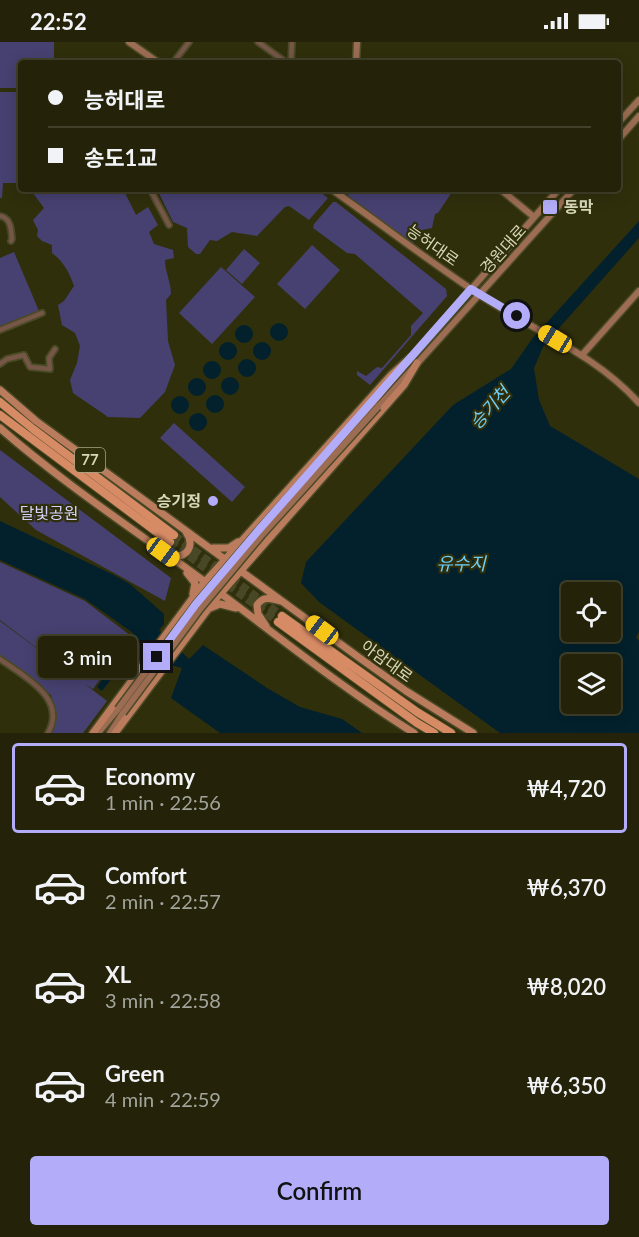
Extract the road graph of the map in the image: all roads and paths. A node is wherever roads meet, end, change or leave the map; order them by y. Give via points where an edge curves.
1 (129, 42) edge
2 (189, 42) edge
3 (258, 42) edge
4 (292, 42) edge
5 (357, 42) edge
6 (155, 60) edge
7 (175, 60) edge
8 (285, 60) edge
9 (289, 60) edge
10 (356, 60) edge
11 (639, 100) edge
12 (639, 116) edge
13 (621, 120) edge
14 (621, 137) edge
15 (152, 192) edge
16 (335, 192) edge
17 (504, 192) edge
18 (556, 192) edge
19 (571, 192) edge
20 (0, 216) edge
21 (534, 217) junction
22 (170, 225) dead end
23 (11, 241) dead end
24 (502, 253) junction
25 (511, 260) junction
26 (471, 289) junction
27 (639, 291) edge
28 (480, 295) junction
29 (42, 313) dead end
30 (0, 330) edge
31 (55, 349) dead end
32 (582, 355) junction
33 (410, 358) junction
34 (417, 363) junction
35 (0, 364) edge
36 (0, 390) edge
37 (0, 402) edge
38 (639, 403) edge
39 (375, 405) junction
40 (0, 415) edge
41 (0, 428) edge
42 (182, 527) junction
43 (246, 538) junction
44 (211, 548) junction
45 (163, 552) junction
46 (256, 554) junction
47 (173, 560) junction
48 (227, 560) junction
49 (241, 570) junction
50 (206, 582) junction
51 (267, 589) junction
52 (220, 594) junction
53 (284, 602) junction
54 (188, 604) junction
55 (210, 608) junction
56 (243, 610) junction
57 (270, 632) junction
58 (0, 659) edge
59 (120, 711) junction
60 (48, 733) edge
61 (93, 733) edge
62 (98, 733) edge
63 (110, 733) edge
64 (115, 733) edge
65 (414, 733) edge
66 (434, 733) edge
67 (452, 733) edge
68 (473, 733) edge

1 - 6 main road
2 - 7 street
3 - 8 street
4 - 9 street
5 - 10 main road
11 - 13 main road
12 - 14 main road
15 - 22 street
16 - 26 main road, 능허대로
17 - 21 main road
18 - 21 main road, 경원대로
19 - 25 main road, 경원대로
20 - 23 street via 9,221
21 - 24 main road, 경원대로
24 - 25 main road via 502,262
24 - 26 main road, 경원대로
25 - 28 main road, 경원대로
26 - 28 main road, 능허대로
26 - 33 main road, 경원대로
27 - 32 main road
28 - 32 main road, 능허대로
28 - 34 main road, 경원대로
29 - 30 street
31 - 35 street via 49,358 50,369 30,367 24,355
32 - 38 main road, 능허대로
33 - 39 main road, 경원대로
33 - 43 main road
34 - 39 main road, 경원대로
34 - 46 main road via 404,385
36 - 42 main road, 아암대로 / 77 via 36,421
37 - 40 highway via 172,538
39 - 59 main road, bridge via 196,604
41 - 45 main road, 77
42 - 44 main road, 아암대로 / 77
42 - 45 main road via 189,537 189,550 179,556
43 - 44 main road via 229,548
43 - 48 main road
44 - 48 main road, 아암대로 / 77
45 - 47 main road, 77
46 - 49 main road
46 - 51 main road via 252,569
47 - 50 main road, 77
47 - 54 main road via 195,583
48 - 49 main road, 아암대로 / 77
48 - 50 main road
49 - 51 main road, 아암대로 / 77
49 - 52 main road
50 - 52 main road, 77
50 - 54 main road
51 - 53 main road, 아암대로 / 77
52 - 55 main road
52 - 56 main road, 77
53 - 57 main road via 266,598 257,604 258,614
53 - 68 main road, 아암대로 / 77 via 406,691
54 - 59 main road
55 - 56 main road via 220,604
55 - 59 main road
56 - 57 main road, 77
57 - 65 main road, 77
58 - 60 street via 46,695 53,718
59 - 61 main road
59 - 62 main road
59 - 63 main road
59 - 64 main road
66 - 67 highway, 아암대로 via 280,619

